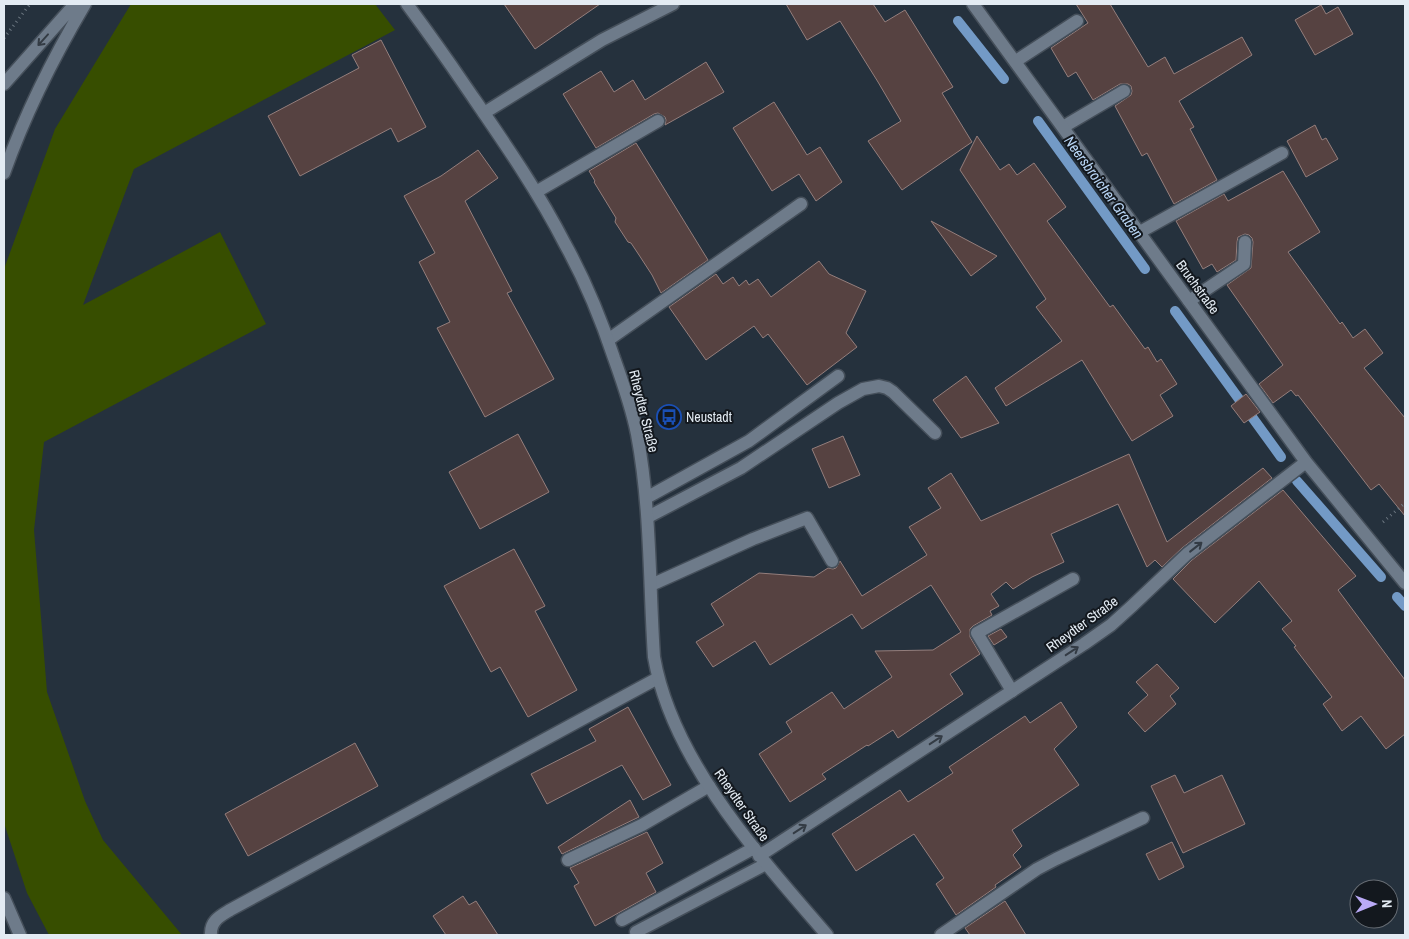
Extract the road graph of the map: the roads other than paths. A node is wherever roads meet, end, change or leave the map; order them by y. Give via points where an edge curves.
1 (76, 4) edge
2 (85, 4) edge
3 (407, 4) edge
4 (673, 4) edge
5 (973, 4) edge
6 (1077, 21) dead end
7 (1016, 61) junction
8 (4, 84) edge
9 (1124, 91) dead end
10 (484, 113) junction
11 (658, 121) dead end
12 (1063, 126) junction
13 (1282, 153) dead end
14 (4, 173) edge
15 (536, 192) junction
16 (801, 204) dead end
17 (1140, 232) junction
18 (1245, 242) dead end
19 (1189, 301) junction
20 (608, 340) junction
21 (838, 376) dead end
22 (934, 433) dead end
23 (1306, 462) junction
24 (646, 498) junction
25 (648, 518) junction
26 (832, 561) dead end
27 (1073, 580) dead end
28 (1405, 583) edge
29 (650, 586) junction
30 (658, 678) junction
31 (1012, 690) junction
32 (709, 786) junction
33 (1142, 818) dead end
34 (760, 856) junction
35 (568, 860) dead end
36 (4, 898) edge
37 (622, 920) dead end
38 (636, 932) dead end
39 (20, 935) edge
40 (211, 935) edge
41 (827, 935) edge
42 (941, 935) edge

1 -> 8 street
2 - 14 street via 24,121
3 - 10 street, Rheydter Straße
4 - 10 street via 602,40
5 - 7 street, Bruchstraße
6 - 7 street
7 - 12 street, Bruchstraße
9 - 12 street
10 - 15 street, Rheydter Straße
11 - 15 street
12 - 17 street, Bruchstraße
13 - 17 street
15 - 20 street, Rheydter Straße via 566,245
16 - 20 street
17 - 19 street, Bruchstraße
18 - 19 street via 1244,264
19 - 23 street, Bruchstraße
20 - 24 street, Rheydter Straße via 636,432
21 - 24 street via 749,441
22 - 25 street via 893,392 871,386 838,403 742,468
23 - 28 street, Bruchstraße
31 -> 23 street, Rheydter Straße via 1111,624 1187,554
24 - 25 street, Rheydter Straße
25 - 29 street, Rheydter Straße
26 - 29 street via 808,518
27 - 31 street via 977,633
29 - 30 street, Rheydter Straße
30 - 32 street, Rheydter Straße via 669,710
30 - 40 street via 230,910 217,918
34 -> 31 street, Rheydter Straße
32 - 34 street, Rheydter Straße
32 - 35 street via 642,825
33 - 42 street via 1037,869
34 - 37 street
34 - 38 street
34 - 41 street, Rheydter Straße
36 - 39 street

